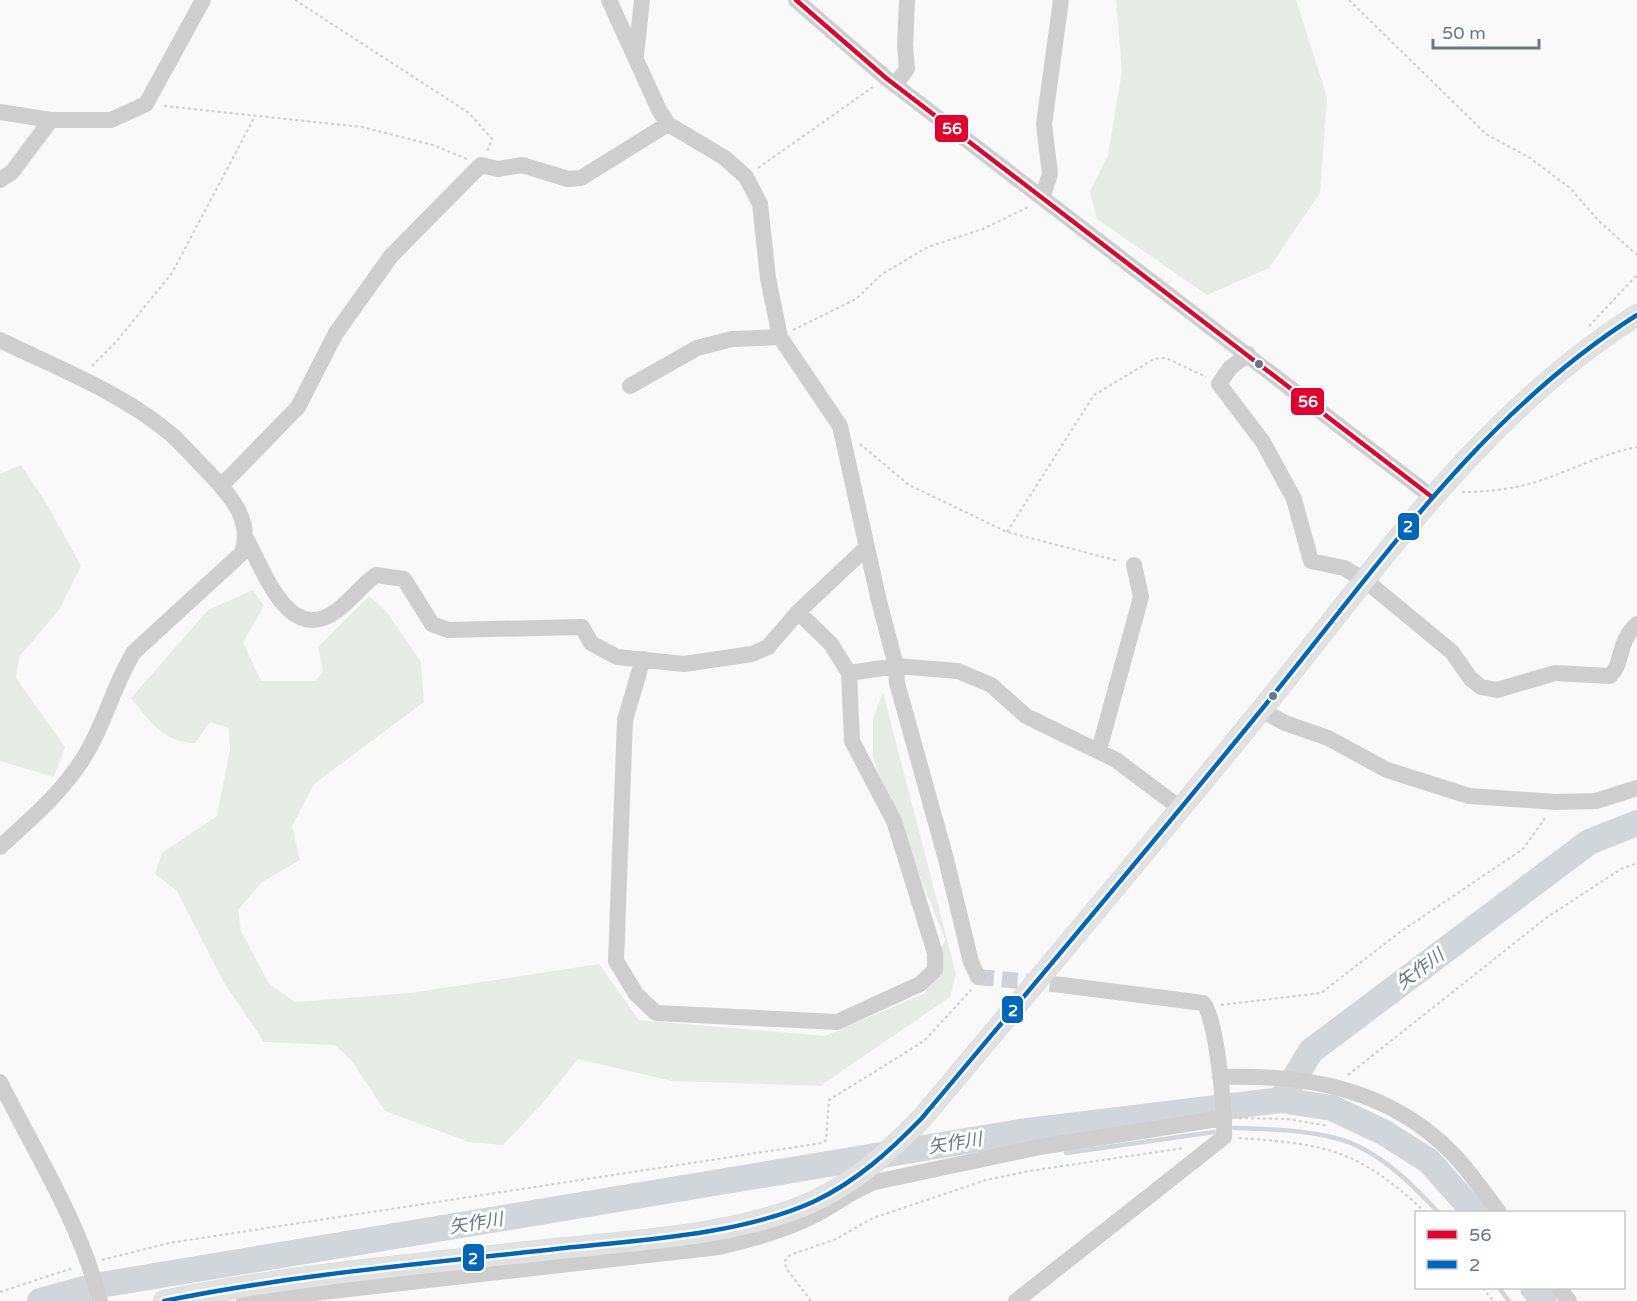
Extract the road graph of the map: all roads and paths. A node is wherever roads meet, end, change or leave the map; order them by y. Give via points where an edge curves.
1 (203, 0) edge
2 (295, 0) edge
3 (609, 0) edge
4 (642, 0) edge
5 (796, 0) edge
6 (907, 0) edge
7 (1061, 0) edge
8 (1349, 0) edge
9 (636, 57) junction
10 (890, 82) junction
11 (146, 104) junction
12 (0, 112) edge
13 (254, 117) junction
14 (51, 120) junction
15 (669, 124) junction
16 (481, 165) junction
17 (746, 177) junction
18 (0, 180) edge
19 (1042, 198) junction
20 (1637, 255) edge
21 (1637, 275) edge
22 (1637, 315) edge
23 (1586, 330) dead end
24 (780, 337) junction
25 (0, 340) edge
26 (1248, 354) junction
27 (80, 379) junction
28 (1219, 384) junction
29 (630, 386) dead end
30 (840, 426) junction
31 (1637, 447) edge
32 (1446, 480) junction
33 (221, 486) junction
34 (1432, 497) junction
35 (1007, 532) junction
36 (247, 540) junction
37 (866, 548) junction
38 (1134, 565) joint
39 (1366, 580) junction
40 (798, 612) junction
41 (1637, 624) edge
42 (642, 659) junction
43 (896, 666) junction
44 (849, 673) junction
45 (1261, 710) junction
46 (1099, 750) junction
47 (1637, 788) edge
48 (1556, 802) junction
49 (1180, 808) junction
50 (0, 847) edge
51 (1637, 863) edge
52 (978, 976) joint
53 (1062, 985) tunnel mouth
54 (1206, 1007) junction
55 (0, 1082) edge
56 (1220, 1082) junction
57 (1339, 1087) junction
58 (1223, 1116) junction
59 (1328, 1126) dead end
60 (1224, 1137) junction
61 (1207, 1149) junction
62 (851, 1184) junction
63 (1424, 1211) edge
64 (1499, 1211) edge
65 (91, 1265) junction
66 (0, 1292) edge
67 (100, 1301) edge
68 (164, 1301) edge
69 (244, 1301) edge
70 (811, 1301) edge
71 (1016, 1301) edge

1 - 11 street
2 - 16 path via 469,113 492,139
3 - 9 street
4 - 9 street
5 - 10 street
6 - 10 street via 907,69
7 - 19 street via 1044,124 1050,174
8 - 20 path via 1486,134 1530,158 1570,188
9 - 15 street
10 - 17 path
10 - 19 street
11 - 13 path
11 - 14 street via 111,120
12 - 14 street
13 - 16 path via 362,127 433,145
13 - 27 path via 172,273
14 - 18 street via 12,172
15 - 16 street via 581,178 567,179 522,165 498,169
15 - 17 street via 724,158
16 - 33 street via 391,256 336,333 298,407
17 - 24 street via 760,204 768,278
19 - 24 path via 983,229 928,247 882,274 856,299
19 - 26 street
21 - 23 path
22 - 32 main road via 1536,389
24 - 29 street via 732,339 697,348
24 - 30 street
25 - 27 street
26 - 28 street via 1230,368
26 - 34 street
27 - 33 street via 171,435
28 - 35 path via 1166,358 1154,360 1094,395
28 - 39 street via 1263,442 1294,499 1311,561 1344,568
30 - 35 path via 909,485
30 - 37 street
31 - 32 path via 1611,452 1535,482 1491,492 1460,492
32 - 34 main road
33 - 36 street via 239,508
34 - 39 main road
35 - 38 path
36 - 42 street via 284,607 299,619 325,618 376,575 404,579 432,624 448,630 582,627 591,642 617,657
36 - 50 street via 242,553 134,652 87,753 57,791
37 - 40 street
37 - 43 street
38 - 46 street via 1141,597
39 - 41 street via 1452,652 1470,678 1481,687 1497,690 1555,673 1610,676 1618,668 1620,646
39 - 45 main road
40 - 42 street via 768,647 752,654 684,664
40 - 44 street via 831,644
42 - 44 street via 625,720 616,961 636,994 656,1013 837,1022 920,984 935,970 935,953 894,821 852,741
43 - 44 street
43 - 46 street via 958,671 991,685 1026,716
43 - 52 street via 913,746
45 - 48 street via 1328,738 1387,770 1469,796
45 - 49 main road
46 - 49 street
47 - 48 street via 1596,801
48 - 54 path via 1523,849 1400,932 1322,993
49 - 62 main road via 922,1118
51 - 57 path via 1621,869 1545,918 1352,1071
52 - 65 path via 970,992 924,1041 829,1100 826,1140 822,1143 169,1244
53 - 54 street via 1197,1000
54 - 56 street
55 - 65 street
56 - 57 street via 1276,1076
56 - 58 street
57 - 64 street via 1411,1120 1434,1137
58 - 59 path via 1287,1119
58 - 60 street
58 - 62 street
60 - 61 street
60 - 63 path via 1317,1145 1361,1160
61 - 70 path via 1178,1148 1029,1171 986,1180 873,1218 836,1239 790,1255 785,1261
61 - 71 street
62 - 68 main road via 784,1212 686,1233 279,1280
62 - 69 street via 813,1217 773,1233 719,1247
65 - 66 path
65 - 67 street

